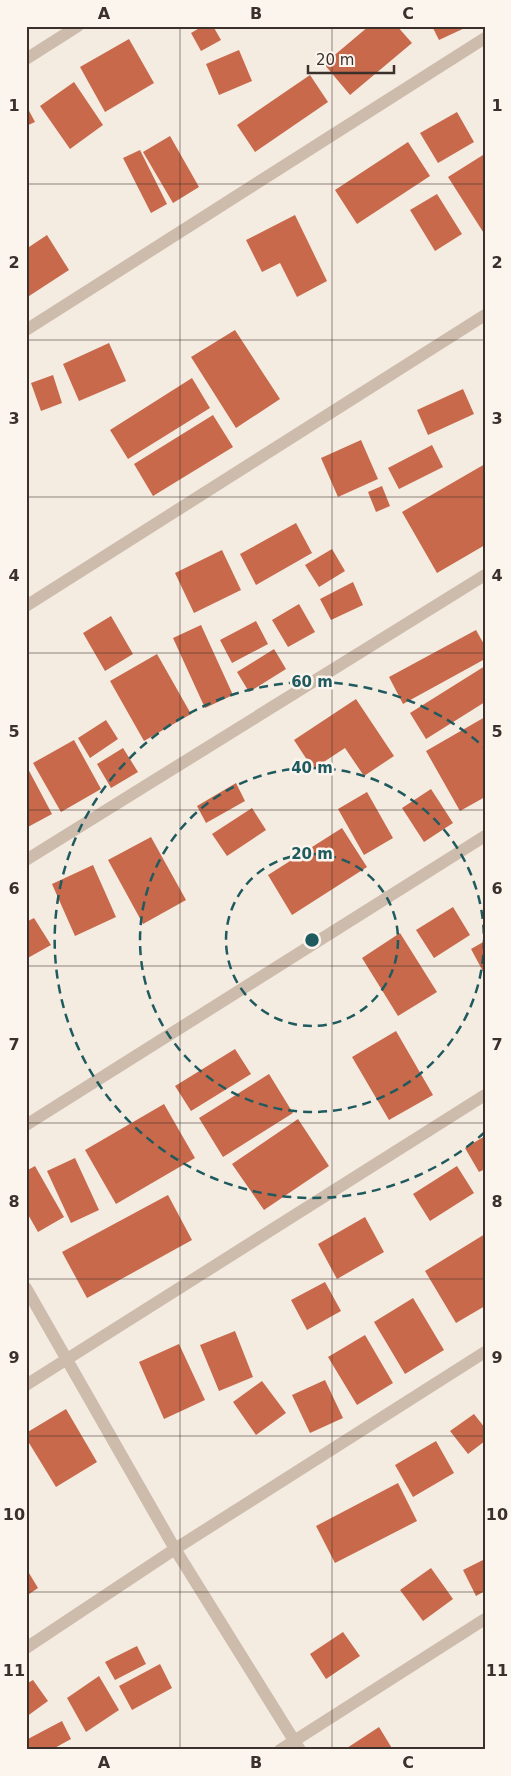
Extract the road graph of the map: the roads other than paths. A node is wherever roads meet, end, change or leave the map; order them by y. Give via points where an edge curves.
1 (78, 26) edge
2 (485, 38) edge
3 (26, 59) edge
4 (485, 315) edge
5 (26, 330) edge
6 (485, 575) edge
7 (26, 606) edge
8 (485, 836) edge
9 (26, 860) edge
10 (485, 1095) edge
11 (26, 1125) edge
12 (26, 1288) edge
13 (485, 1352) edge
14 (67, 1358) junction
15 (26, 1385) edge
16 (175, 1549) junction
17 (485, 1619) edge
18 (26, 1648) edge
19 (297, 1745) edge
20 (280, 1750) edge

1 - 3 street
2 - 5 street
4 - 7 street
6 - 9 street
8 - 11 street
10 - 14 street
12 - 14 street
13 - 16 street
14 - 15 street
14 - 16 street
16 - 18 street
16 - 19 street
17 - 19 street
19 - 20 street

